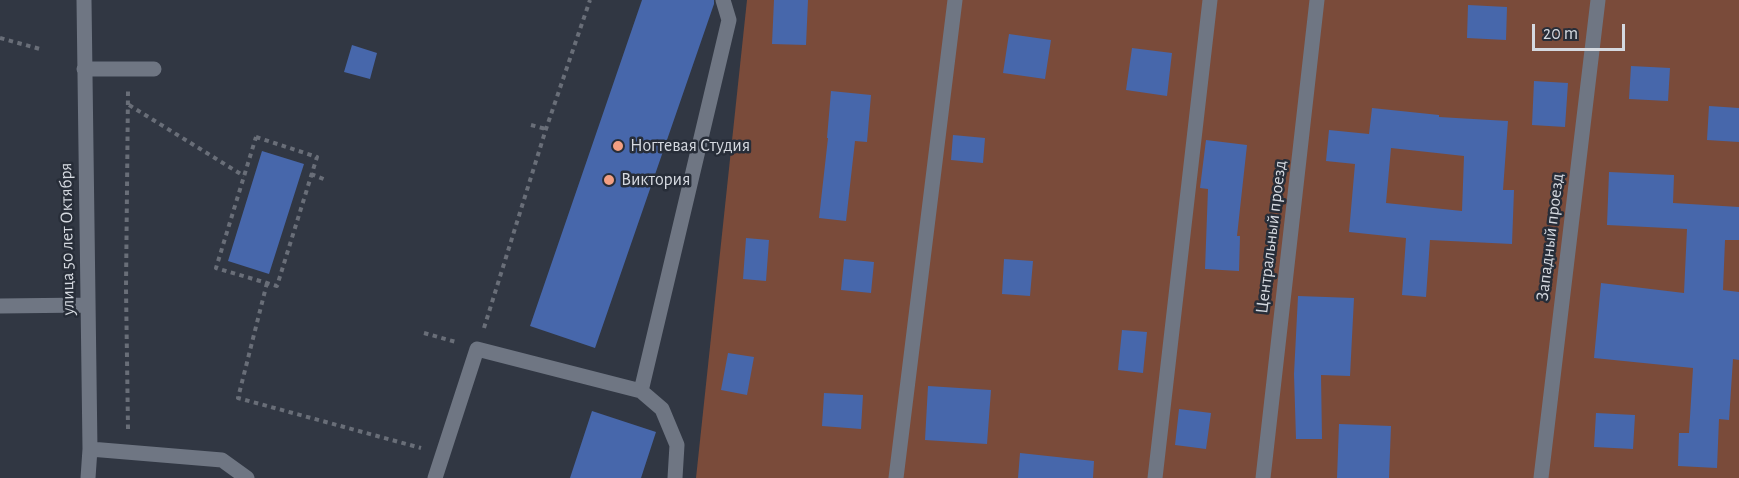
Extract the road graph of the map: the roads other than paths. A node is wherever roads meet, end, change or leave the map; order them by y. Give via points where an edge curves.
1 (84, 0) edge
2 (723, 0) edge
3 (955, 0) edge
4 (1210, 0) edge
5 (1317, 0) edge
6 (1598, 0) edge
7 (84, 69) junction
8 (154, 69) dead end
9 (88, 305) junction
10 (0, 306) edge
11 (641, 391) junction
12 (90, 449) junction
13 (88, 478) edge
14 (247, 478) edge
15 (435, 478) edge
16 (675, 478) edge
17 (896, 478) edge
18 (1155, 478) edge
19 (1263, 478) edge
20 (1541, 478) edge

1 - 7 street, улица 50 лет Октября
2 - 11 street via 729,20
3 - 17 street
4 - 18 street
5 - 19 street, Центральный проезд
6 - 20 street, Западный проезд
7 - 8 street
7 - 9 street, улица 50 лет Октября
9 - 10 street
9 - 12 street, улица 50 лет Октября
11 - 15 street via 477,349
11 - 16 street via 662,409 678,445
12 - 13 street, улица 50 лет Октября
12 - 14 street via 222,460

